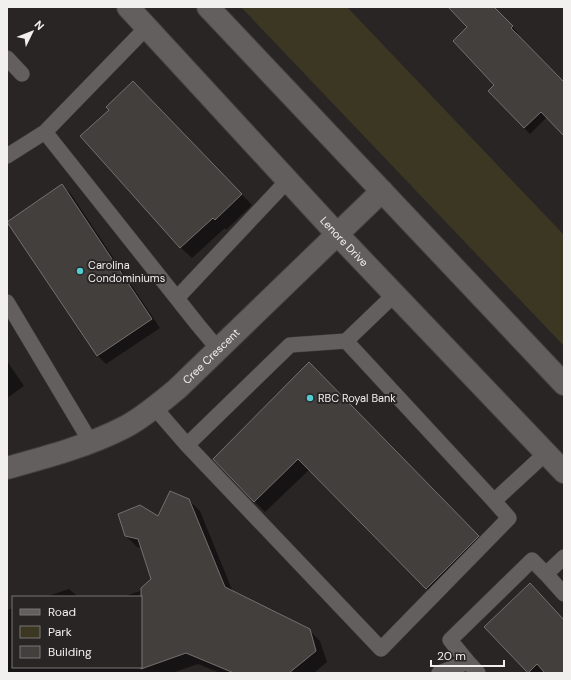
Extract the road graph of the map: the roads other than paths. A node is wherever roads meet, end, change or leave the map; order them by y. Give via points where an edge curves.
1 (128, 7) edge
2 (208, 7) edge
3 (146, 27) junction
4 (7, 58) edge
5 (22, 74) dead end
6 (45, 132) junction
7 (7, 156) edge
8 (288, 180) junction
9 (382, 191) junction
10 (337, 234) junction
11 (395, 294) junction
12 (177, 298) junction
13 (7, 302) edge
14 (346, 341) junction
15 (218, 349) junction
16 (564, 384) edge
17 (154, 407) junction
18 (90, 441) junction
19 (187, 445) junction
20 (546, 453) junction
21 (7, 468) edge
22 (564, 472) edge
23 (494, 502) junction
24 (564, 557) edge
25 (546, 574) junction
26 (564, 594) edge
27 (468, 662) junction
28 (439, 673) edge
29 (478, 673) edge

1 - 3 main road, Lenore Drive
2 - 9 main road
3 - 6 lane
3 - 8 main road, Lenore Drive
4 - 5 lane
6 - 7 lane
6 - 12 lane
8 - 10 main road, Lenore Drive
8 - 12 lane
9 - 10 main road, Cree Crescent
9 - 16 main road
10 - 11 main road, Lenore Drive
10 - 15 main road, Cree Crescent
11 - 14 lane
11 - 20 main road, Lenore Drive
12 - 15 lane
13 - 18 lane
14 - 19 lane via 290,344
14 - 23 lane
15 - 17 main road, Cree Crescent via 177,389
17 - 18 main road, Cree Crescent via 126,426
17 - 19 lane
18 - 21 main road, Cree Crescent via 54,456
19 - 23 lane via 381,649 508,518
20 - 22 main road, Lenore Drive
20 - 23 lane
24 - 25 lane
25 - 26 lane
25 - 27 lane via 532,560 450,640
27 - 28 lane
27 - 29 lane

